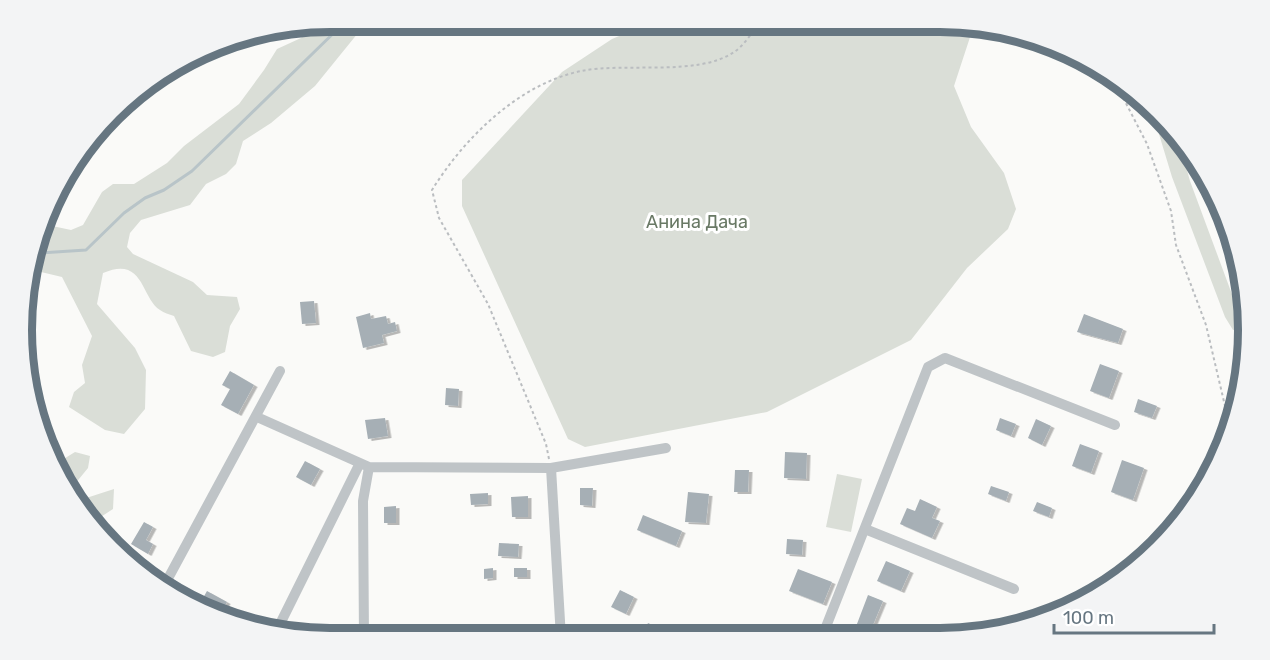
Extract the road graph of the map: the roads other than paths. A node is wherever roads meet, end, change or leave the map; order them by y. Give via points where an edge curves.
1 (280, 371) dead end
2 (257, 417) junction
3 (1115, 425) dead end
4 (666, 448) dead end
5 (364, 466) junction
6 (551, 468) junction
7 (865, 529) junction
8 (167, 580) edge
9 (1014, 589) dead end
10 (280, 624) edge
11 (364, 628) edge
12 (560, 628) edge
13 (826, 628) edge

1 - 2 street
2 - 5 street
2 - 8 street
3 - 7 street via 945,358 935,361 928,367
4 - 6 street
5 - 6 street
5 - 10 street
5 - 11 street
6 - 12 street
7 - 9 street
7 - 13 street

